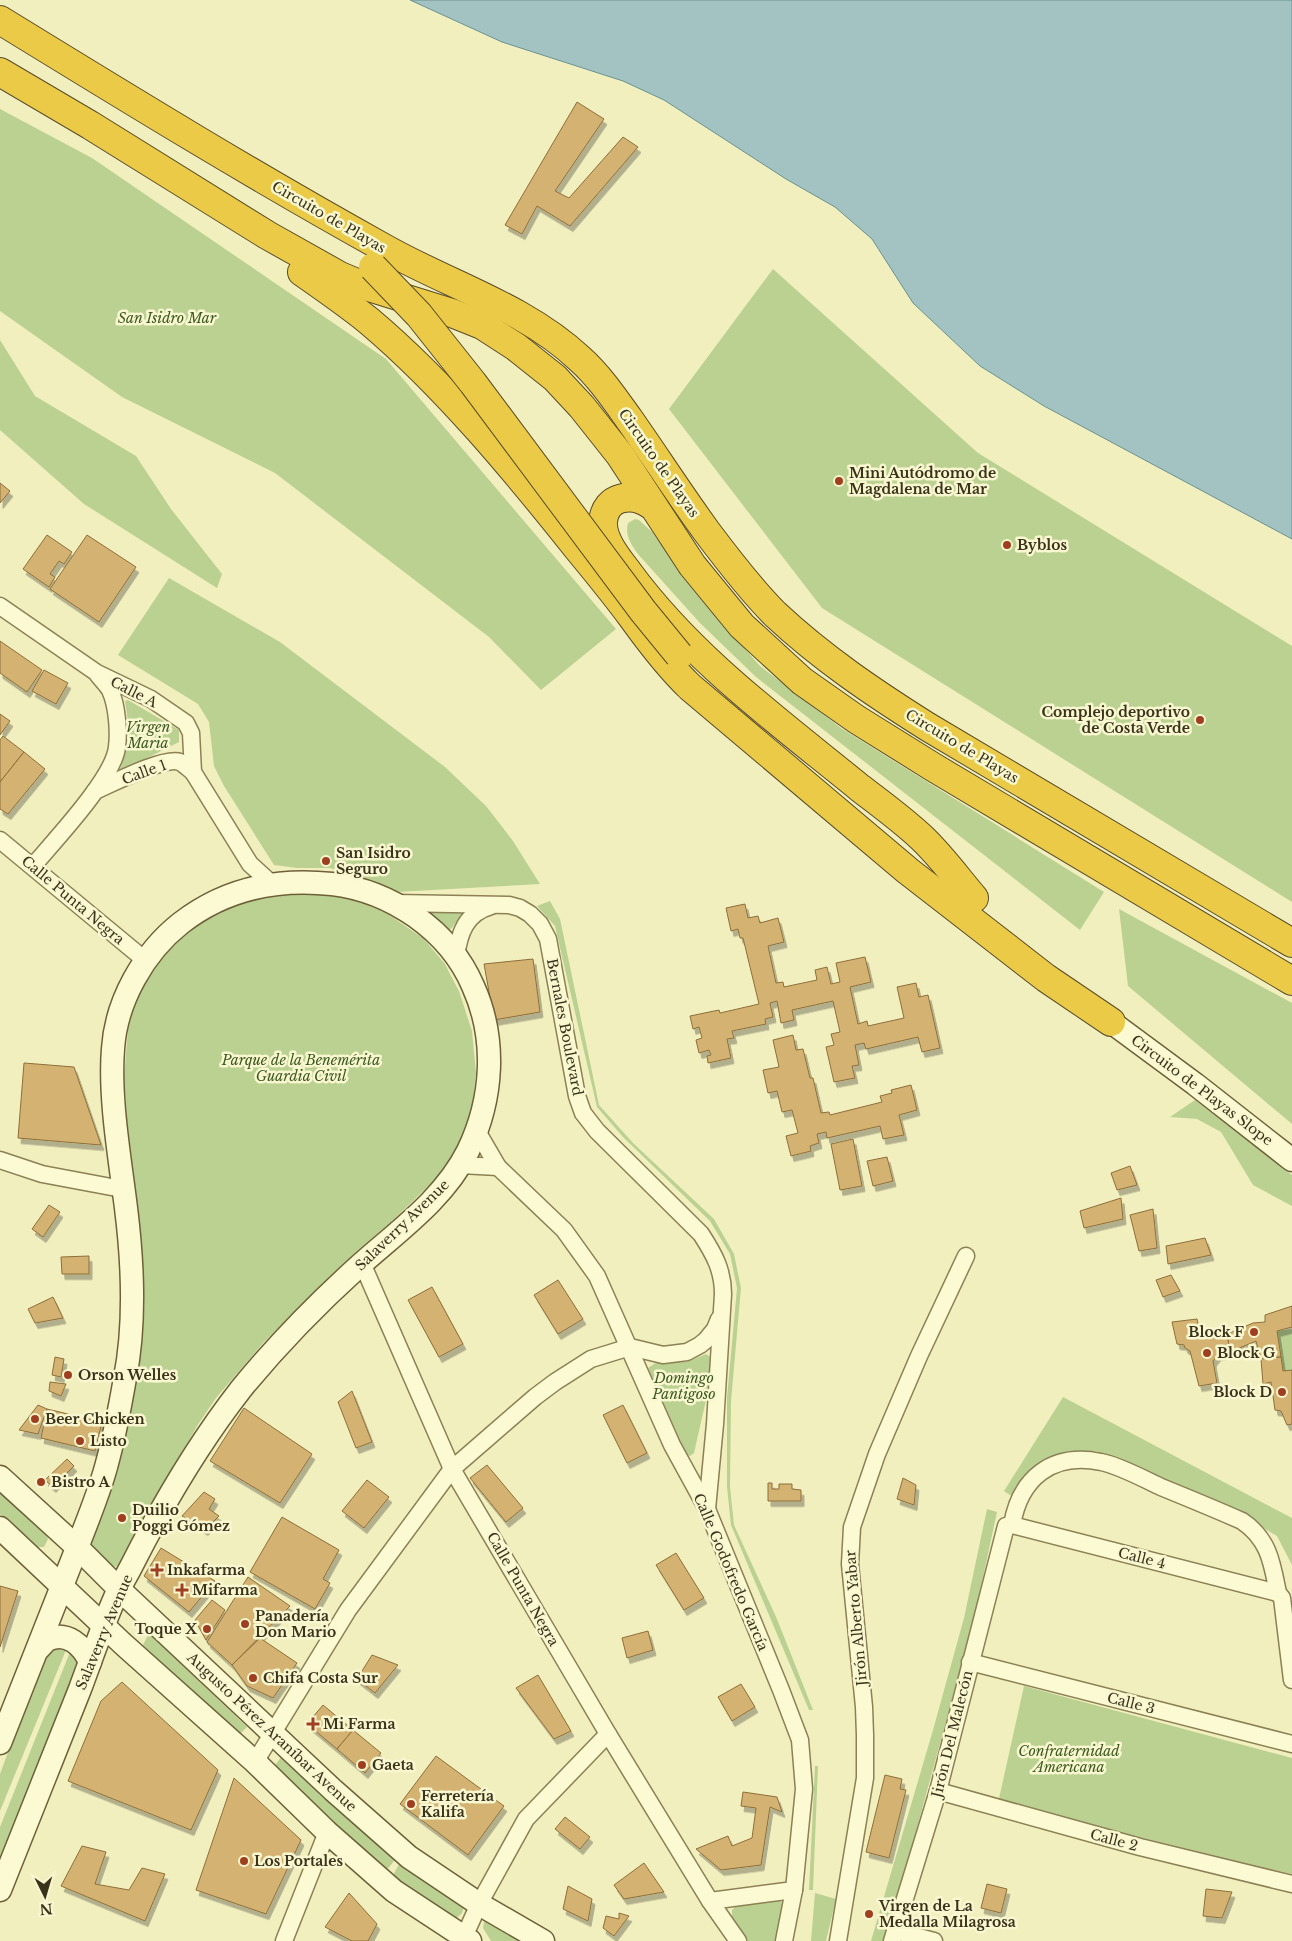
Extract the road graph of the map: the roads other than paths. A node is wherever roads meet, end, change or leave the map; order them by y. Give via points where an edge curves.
1 (0, 20) edge
2 (0, 39) edge
3 (0, 72) edge
4 (266, 236) junction
5 (651, 505) junction
6 (0, 606) edge
7 (97, 673) junction
8 (193, 772) junction
9 (95, 792) junction
10 (0, 840) edge
11 (33, 866) junction
12 (263, 886) junction
13 (974, 898) junction
14 (394, 903) junction
15 (493, 905) junction
16 (1292, 943) edge
17 (456, 957) junction
18 (145, 960) junction
19 (1292, 981) edge
20 (1111, 1022) junction
21 (477, 1131) junction
22 (0, 1160) edge
23 (1292, 1160) edge
24 (460, 1165) junction
25 (498, 1167) junction
26 (122, 1189) junction
27 (966, 1256) dead end
28 (362, 1264) junction
29 (722, 1312) junction
30 (630, 1347) junction
31 (452, 1469) junction
32 (0, 1477) edge
33 (707, 1509) junction
34 (1009, 1526) junction
35 (0, 1528) edge
36 (77, 1547) junction
37 (63, 1587) junction
38 (119, 1589) junction
39 (1278, 1593) junction
40 (104, 1626) junction
41 (38, 1649) junction
42 (90, 1662) junction
43 (970, 1662) junction
44 (1292, 1680) edge
45 (273, 1733) junction
46 (608, 1734) junction
47 (0, 1743) edge
48 (1292, 1744) edge
49 (255, 1762) junction
50 (938, 1791) junction
51 (327, 1832) junction
52 (1292, 1884) edge
53 (0, 1890) edge
54 (794, 1890) junction
55 (710, 1901) junction
56 (479, 1904) junction
57 (893, 1936) edge
58 (467, 1939) edge
59 (284, 1941) edge
60 (543, 1941) edge
61 (738, 1941) edge
62 (784, 1941) edge
63 (838, 1941) edge
64 (934, 1941) edge

1 - 16 highway, Circuito de Playas via 339,223 414,265 488,299 552,336 581,359 606,387 744,580 804,640 848,674 928,727
2 - 13 highway, bridge via 284,206 373,268 419,315 473,383 679,655 712,687
3 - 4 highway, Circuito de Playas
4 - 5 highway, Circuito de Playas via 340,276 452,312 482,325 516,347 555,378 582,407 620,455
4 - 20 highway via 283,258 355,310 390,340 466,418 530,490 680,678 908,871 1046,978
5 - 13 highway via 634,497 618,499 610,505 603,520 609,542 637,584 718,672 922,838
5 - 19 highway, Circuito de Playas via 692,565 742,626 802,681 856,720
6 - 7 street, Calle A
7 - 8 street, Calle A via 151,699 186,723 191,734
7 - 9 street, Calle 1 via 110,690 115,706 118,748
8 - 9 street, Calle 1 via 180,762 168,762
8 - 12 street, Calle A
9 - 11 street, Calle 1
10 - 11 street, Calle Punta Negra
11 - 18 street, Calle Punta Negra
12 - 14 main road, Salaverry Avenue via 281,882 332,884 364,891
12 - 18 main road, Salaverry Avenue via 229,894 198,910 170,932
13 - 20 highway
14 - 15 street, Bernales Boulevard
14 - 17 main road, Salaverry Avenue via 423,922
15 - 17 street via 478,911 468,920 461,932
15 - 29 street, Bernales Boulevard via 509,905 526,911 544,930 554,967 577,1096 584,1113 597,1131 701,1234 712,1250 722,1278
17 - 21 main road, Salaverry Avenue via 477,993 487,1031 487,1088
18 - 26 main road, Salaverry Avenue via 124,1001 113,1046
20 - 23 main road, Circuito de Playas Slope
21 - 24 main road, Salaverry Avenue
21 - 25 street, Calle Godofredo García
22 - 26 street via 42,1174
24 - 25 street
24 - 28 main road, Salaverry Avenue via 429,1203
25 - 30 street, Calle Godofredo García via 564,1230 597,1276
26 - 36 main road, Salaverry Avenue via 133,1296 126,1373 106,1468
27 - 63 street, Jirón Alberto Yabar via 877,1454 852,1527 850,1564 864,1707 865,1766
28 - 31 street, Calle Punta Negra
28 - 38 main road, Salaverry Avenue via 304,1318 242,1388 197,1450
29 - 30 street, Bernales Boulevard via 710,1335 693,1350 663,1355
29 - 33 street, Bernales Boulevard
30 - 31 street via 591,1359 555,1382
30 - 33 street, Calle Godofredo García via 672,1445
31 - 45 street via 348,1610
31 - 46 street, Calle Punta Negra
32 - 36 main road, Augusto Pérez Araníbar Avenue
33 - 54 street, Calle Godofredo García via 800,1740 804,1789
34 - 39 street, Calle 4
34 - 39 street, Jirón Del Malecón via 1023,1491 1043,1469 1077,1460 1102,1462 1252,1528 1268,1549
34 - 43 street, Jirón Del Malecón
35 - 37 main road
36 - 37 main road, Salaverry Avenue
36 - 38 main road, Augusto Pérez Araníbar Avenue
37 - 40 main road
37 - 41 main road, Salaverry Avenue
38 - 40 main road, Salaverry Avenue
38 - 45 main road, Augusto Pérez Araníbar Avenue
39 - 44 street, Jirón Del Malecón via 1282,1598
40 - 42 main road, Salaverry Avenue
40 - 49 main road
41 - 42 main road via 47,1640 61,1638 74,1641
41 - 47 main road, Salaverry Avenue
42 - 53 main road, Salaverry Avenue
43 - 48 street, Calle 3
43 - 50 street, Jirón Del Malecón
45 - 49 street
45 - 56 main road, Augusto Pérez Araníbar Avenue via 409,1857
46 - 55 street, Calle Punta Negra
46 - 56 street via 526,1818
49 - 51 main road
50 - 52 street, Calle 2
50 - 57 street, Jirón Del Malecón
51 - 58 main road via 394,1891
51 - 59 street
54 - 55 street
54 - 62 street, Calle Godofredo García
55 - 61 street, Calle Punta Negra
56 - 58 street
56 - 60 main road, Augusto Pérez Araníbar Avenue
57 - 64 street

